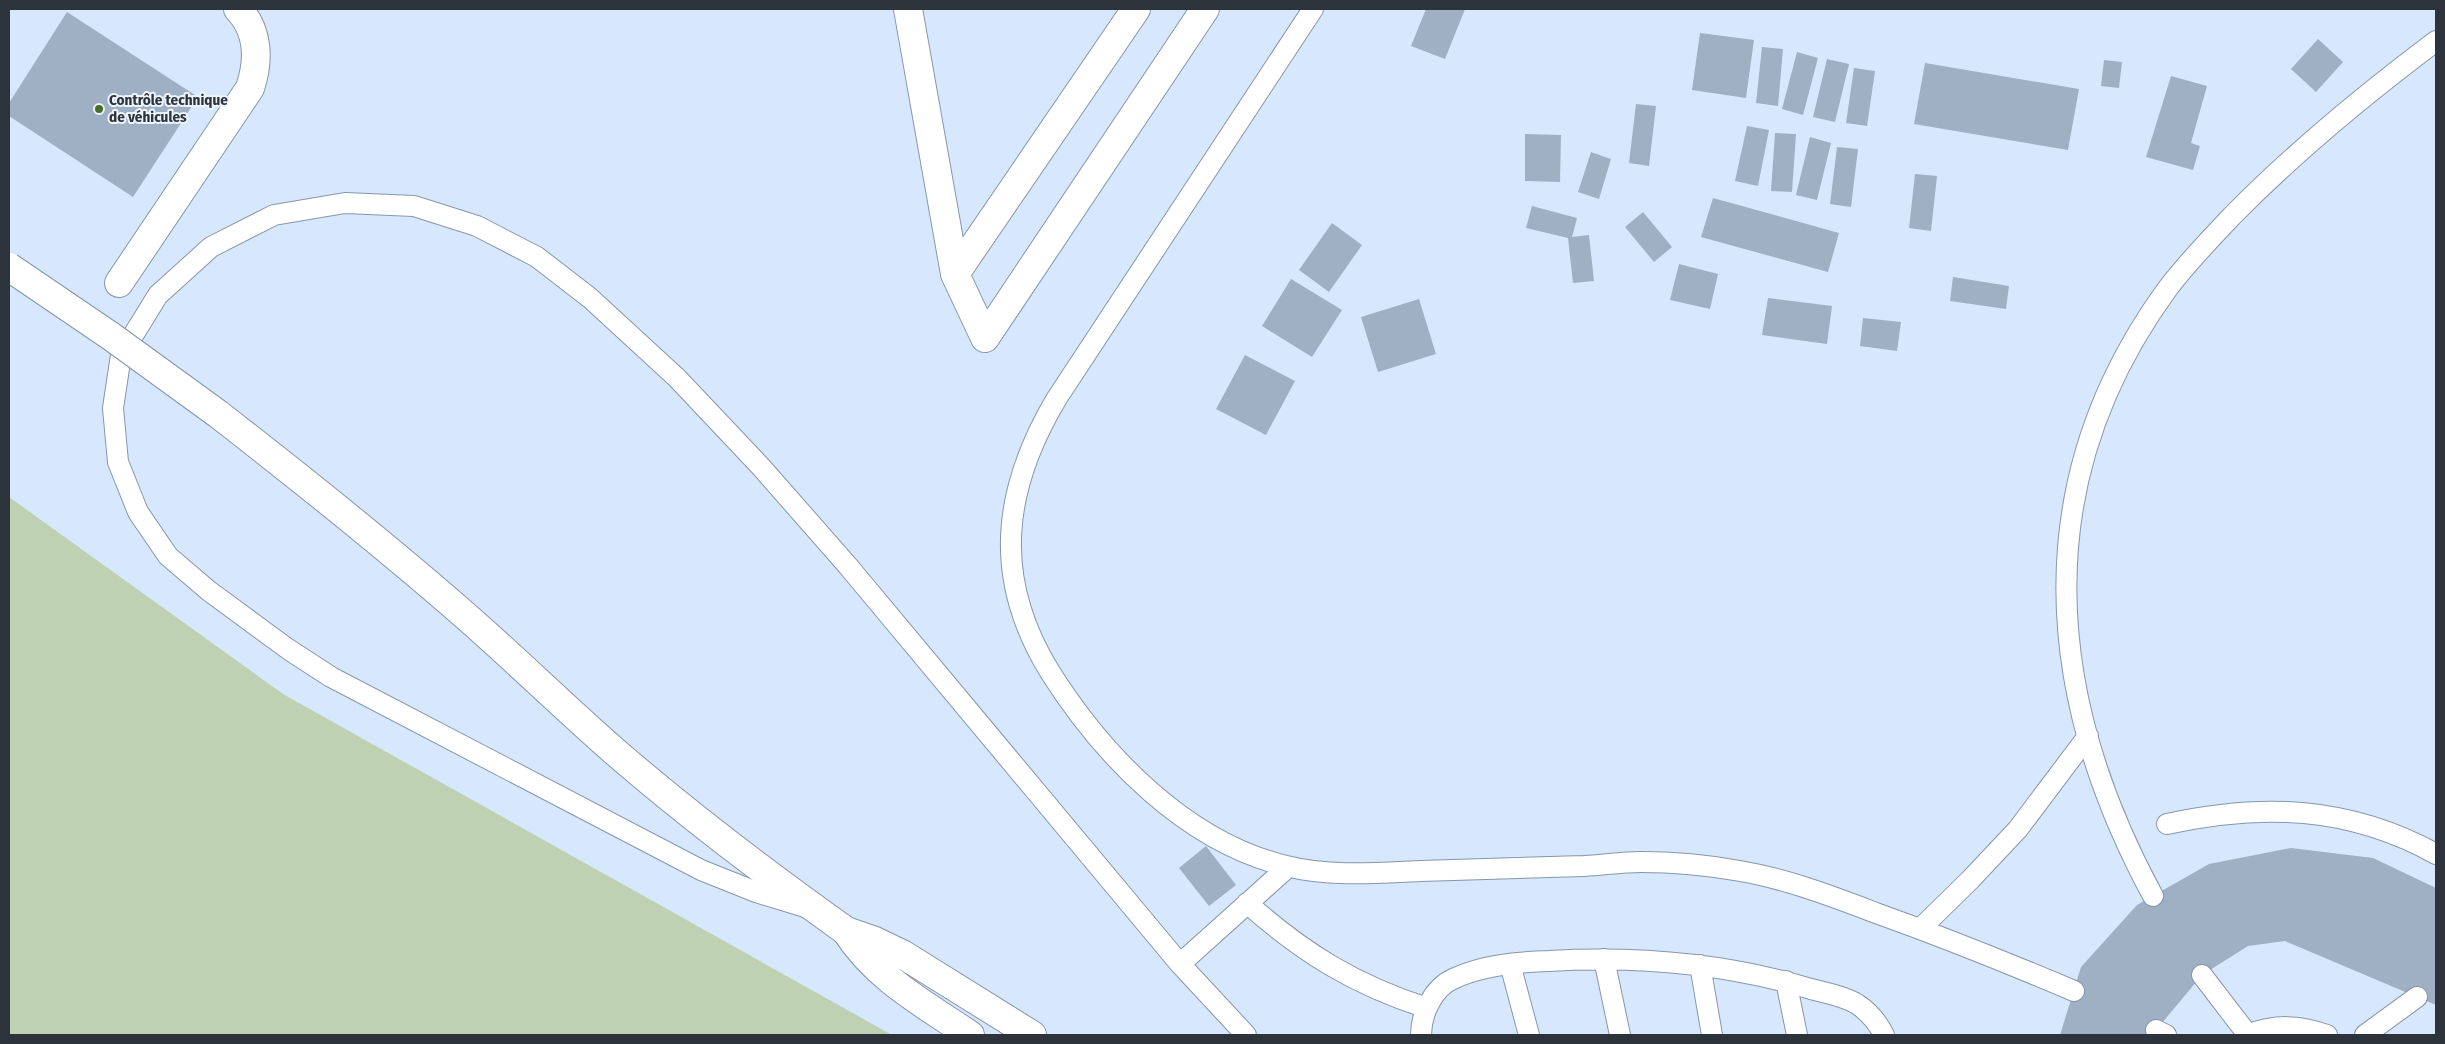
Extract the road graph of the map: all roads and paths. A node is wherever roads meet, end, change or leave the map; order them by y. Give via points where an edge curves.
1 (238, 9) edge
2 (908, 9) edge
3 (1136, 9) edge
4 (1206, 9) edge
5 (1313, 9) edge
6 (2436, 41) edge
7 (9, 267) edge
8 (955, 274) junction
9 (119, 283) dead end
10 (2088, 736) junction
11 (2167, 824) dead end
12 (2436, 854) edge
13 (1288, 867) junction
14 (2153, 896) dead end
15 (1247, 903) junction
16 (817, 910) junction
17 (1920, 929) junction
18 (846, 931) junction
19 (1604, 959) junction
20 (1180, 964) junction
21 (1510, 964) junction
22 (1700, 965) junction
23 (2202, 975) dead end
24 (1786, 982) junction
25 (2074, 991) dead end
26 (2417, 997) dead end
27 (1426, 1008) junction
28 (970, 1035) edge
29 (1032, 1035) edge
30 (1246, 1035) edge
31 (1421, 1035) edge
32 (1529, 1035) edge
33 (1620, 1035) edge
34 (1712, 1035) edge
35 (1797, 1035) edge
36 (1884, 1035) edge
37 (2247, 1035) edge
38 (2327, 1035) edge
39 (2365, 1035) edge

1 - 9 main road via 252,32 256,51 256,70 250,88
2 - 8 main road
3 - 8 main road
4 - 8 main road via 985,338
5 - 13 lane via 1037,430 1023,465 1014,501 1011,539 1012,569 1026,627 1058,684 1086,723 1162,802 1190,824 1254,857
6 - 10 lane via 2302,150 2202,247 2140,329 2115,374 2095,421 2080,470 2070,521 2065,574 2066,626
7 - 16 main road, bridge via 218,414 387,549 672,799
10 - 14 lane via 2108,801
10 - 17 lane via 2018,828
11 - 12 lane via 2209,814 2296,811 2380,829
13 - 15 lane
13 - 17 lane via 1354,874 1641,862 1691,864 1791,882
15 - 20 lane
15 - 27 lane via 1312,956 1386,995
16 - 18 main road
16 - 20 lane via 756,892 701,870 331,677 209,591 168,556 138,512 118,462 113,408 121,355 158,295 211,247 274,215 345,203 414,206 477,226 537,257 590,298 677,378 762,468 938,672
17 - 25 lane
18 - 28 main road via 869,963 884,976
18 - 29 main road via 902,954
19 - 21 lane
19 - 22 lane
19 - 33 lane
20 - 30 lane
21 - 27 lane via 1451,979
21 - 32 lane
22 - 24 lane
22 - 34 lane
23 - 37 lane
24 - 35 lane
24 - 36 lane via 1856,1004 1873,1016
26 - 39 lane
27 - 31 lane
37 - 38 lane via 2289,1026

